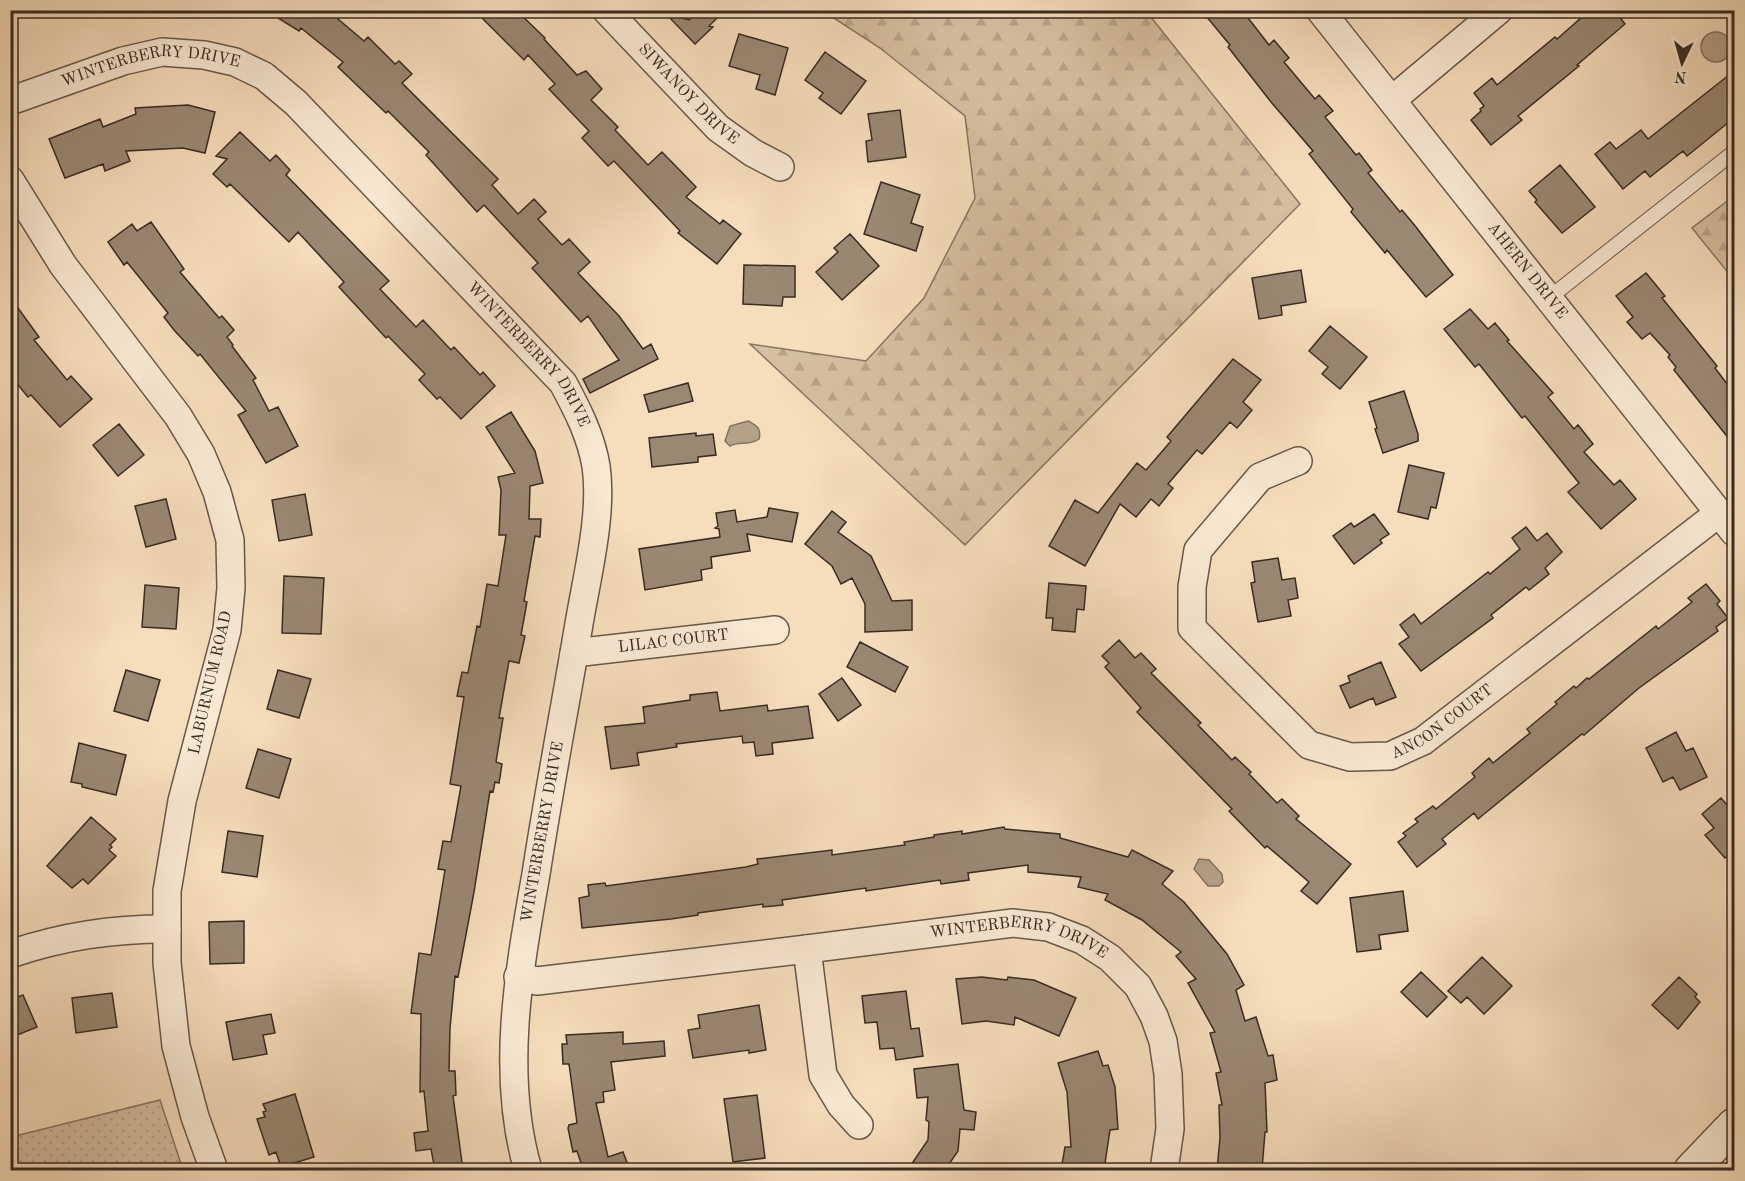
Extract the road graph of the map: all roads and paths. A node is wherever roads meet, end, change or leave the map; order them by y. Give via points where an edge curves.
1 (606, 10) edge
2 (1320, 10) edge
3 (1499, 10) edge
4 (1392, 100) junction
5 (10, 101) edge
6 (1734, 152) edge
7 (780, 167) dead end
8 (10, 180) edge
9 (1549, 298) junction
10 (1298, 461) dead end
11 (1727, 523) edge
12 (775, 630) dead end
13 (574, 653) junction
14 (167, 929) junction
15 (807, 950) junction
16 (10, 954) edge
17 (519, 977) junction
18 (859, 1125) dead end
19 (1734, 1125) edge
20 (214, 1170) edge
21 (528, 1170) edge
22 (1164, 1170) edge
23 (1691, 1170) edge

1 - 7 street, SIWANOY DRIVE via 718,128
2 - 4 street, AHERN DRIVE
3 - 4 street
4 - 9 street, AHERN DRIVE
5 - 13 street, WINTERBERRY DRIVE via 123,61 162,52 235,62 264,76 296,103 562,382 580,414 596,466 597,502
6 - 9 lane
8 - 14 street, LABURNUM ROAD via 63,266 178,416 201,454 217,492 230,540 227,630 182,801 167,891
9 - 11 street, AHERN DRIVE
10 - 11 street, ANCON COURT via 1260,477 1198,550 1192,587 1192,628 1309,745 1350,757 1390,756 1423,741
12 - 13 street, LILAC COURT
13 - 17 street, WINTERBERRY DRIVE
14 - 16 street via 84,934
14 - 20 street, LABURNUM ROAD via 176,1046
15 - 17 street, WINTERBERRY DRIVE via 537,981
15 - 18 street via 823,1075
15 - 22 street, WINTERBERRY DRIVE via 1013,923 1048,927 1082,940 1110,958 1138,986 1163,1041 1170,1129
17 - 21 street, WINTERBERRY DRIVE via 514,1039 516,1105
19 - 23 street

